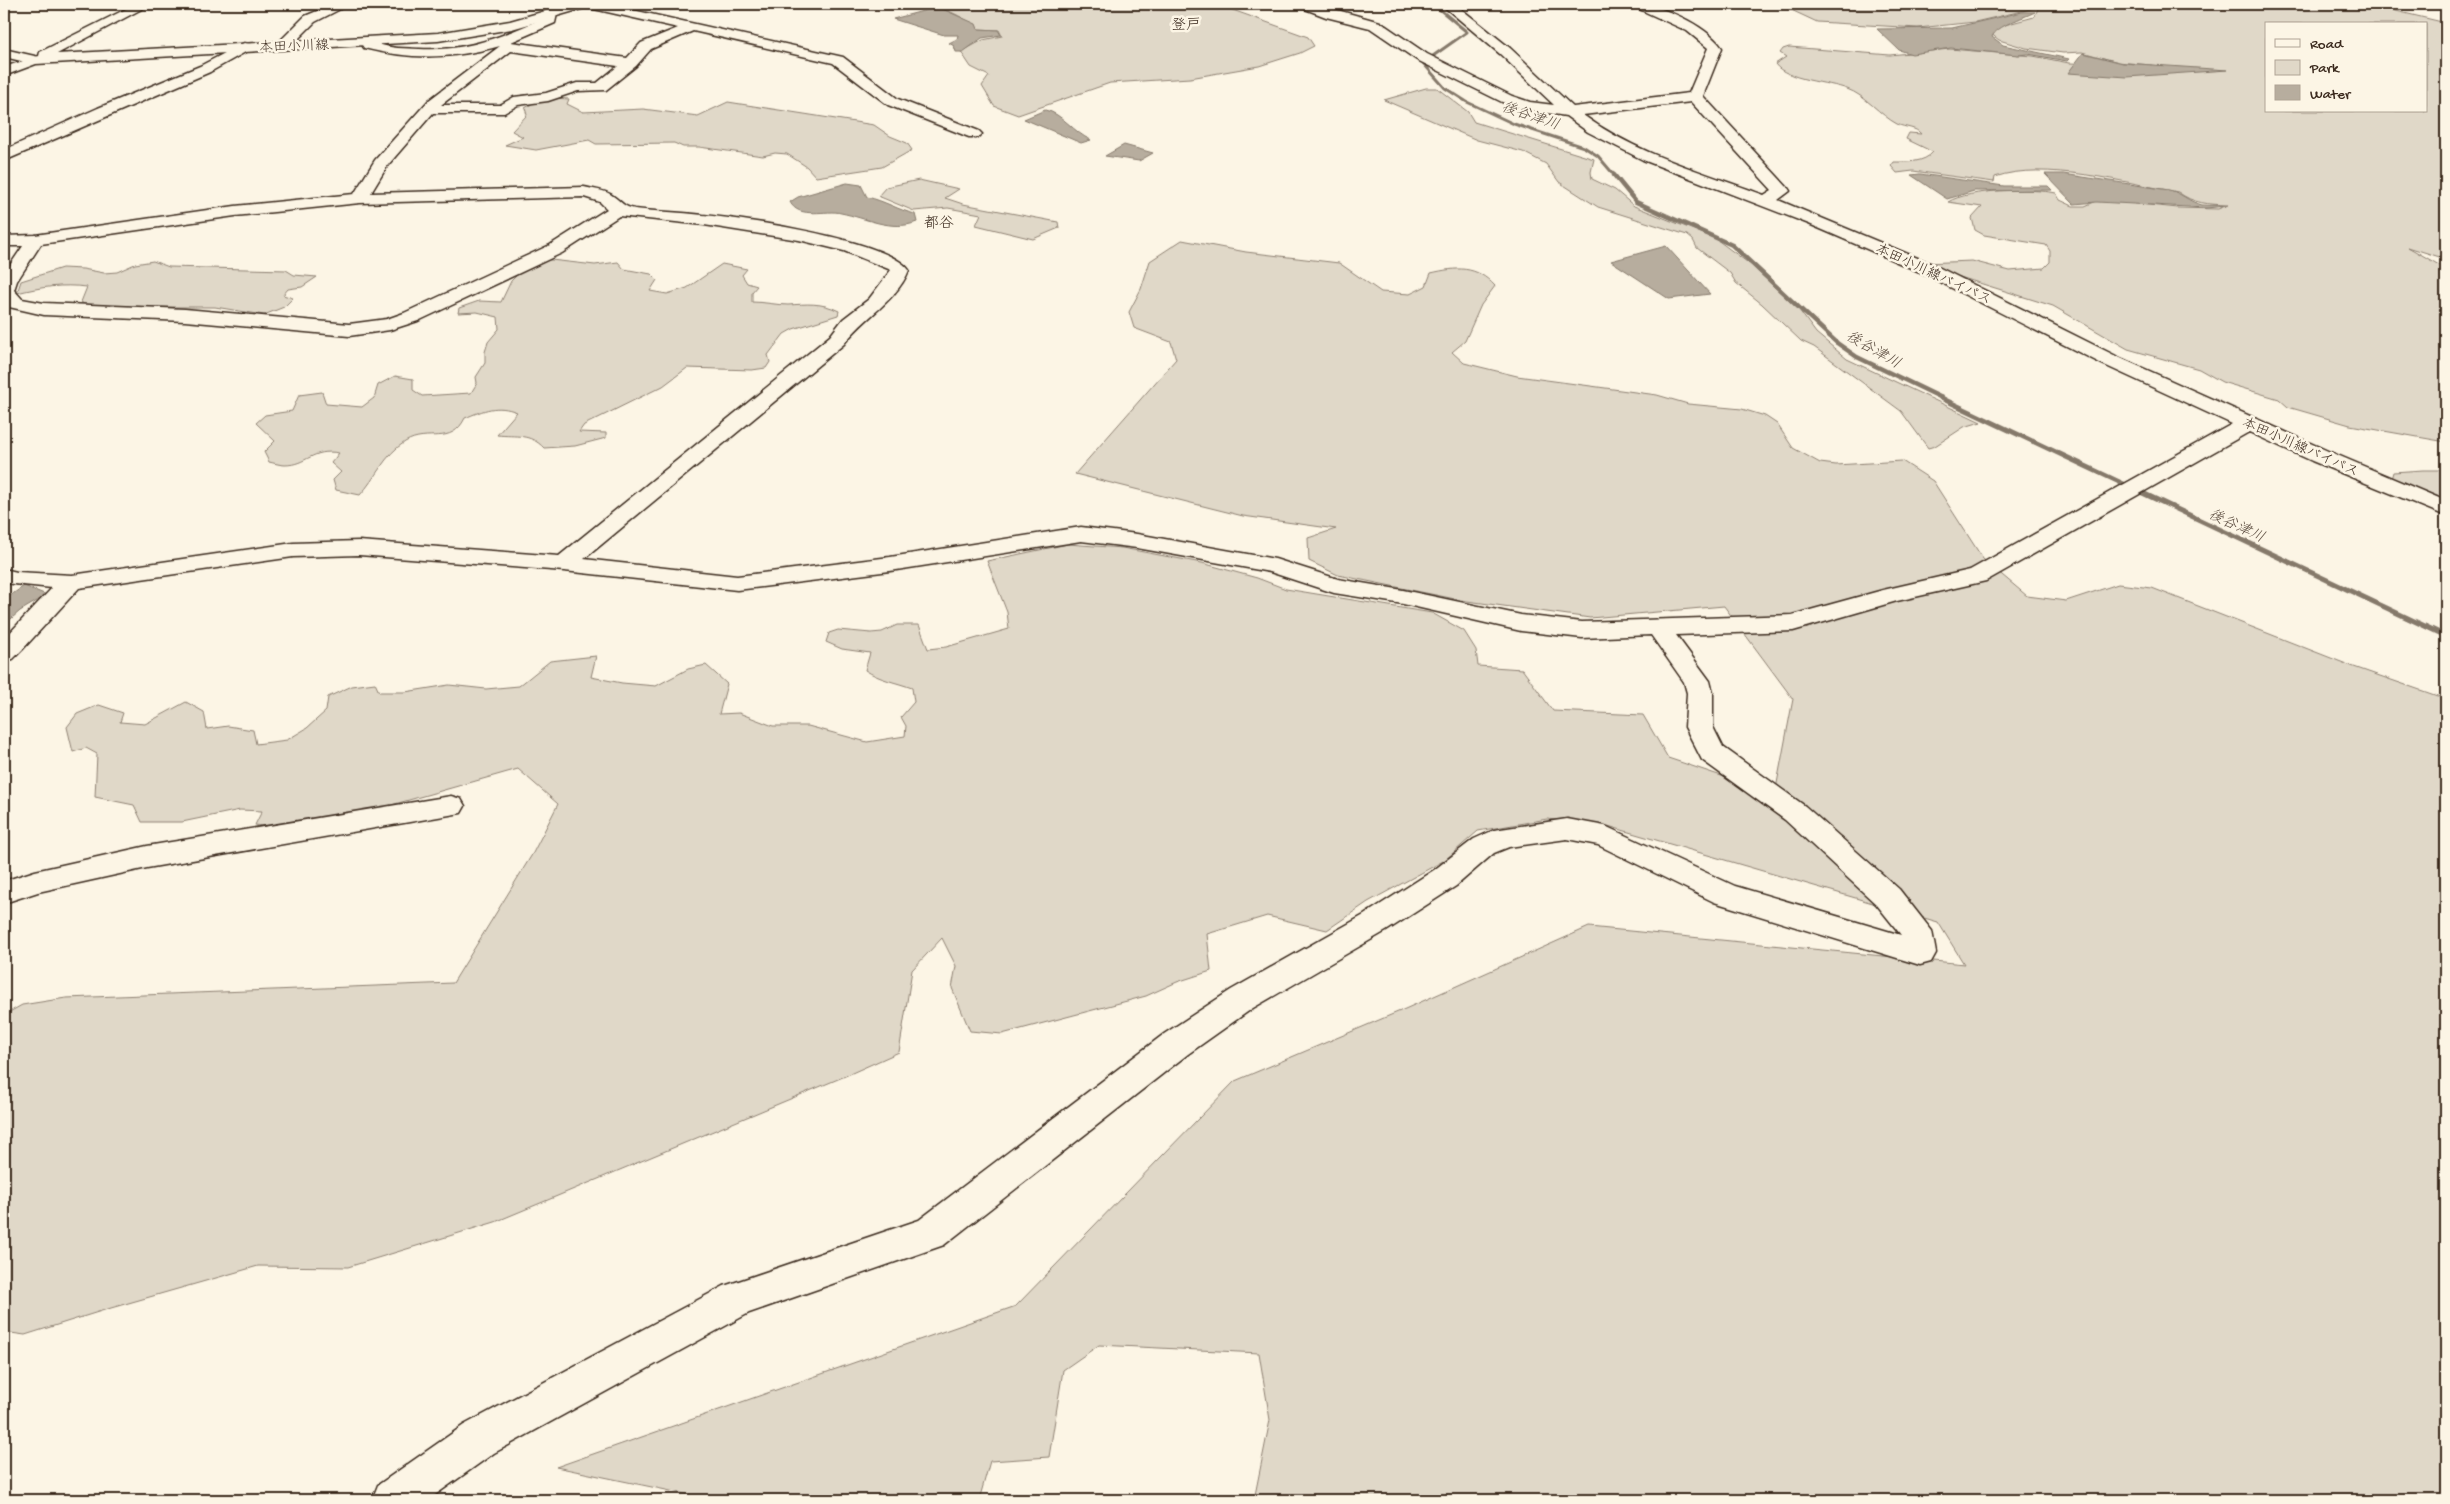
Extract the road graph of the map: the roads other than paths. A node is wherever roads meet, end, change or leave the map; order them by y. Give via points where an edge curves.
1 (145, 4) edge
2 (344, 4) edge
3 (583, 4) edge
4 (590, 4) edge
5 (1305, 4) edge
6 (1352, 4) edge
7 (1447, 4) edge
8 (1634, 4) edge
9 (551, 14) junction
10 (1376, 25) junction
11 (691, 26) junction
12 (369, 42) junction
13 (505, 44) junction
14 (284, 45) junction
15 (244, 47) junction
16 (4, 53) edge
17 (34, 60) junction
18 (631, 62) junction
19 (4, 72) edge
20 (1695, 97) junction
21 (429, 109) junction
22 (1570, 112) junction
23 (974, 134) dead end
24 (4, 156) edge
25 (360, 198) junction
26 (1764, 201) junction
27 (617, 210) junction
28 (35, 240) junction
29 (4, 241) edge
30 (10, 306) edge
31 (2249, 423) junction
32 (2446, 509) edge
33 (564, 564) junction
34 (4, 576) edge
35 (72, 582) junction
36 (1658, 628) junction
37 (4, 653) edge
38 (451, 806) dead end
39 (4, 892) edge
40 (393, 1500) edge

1 - 17 street
2 - 14 street via 310,19
3 - 9 street, 本田小川線
4 - 11 street
5 - 10 street
6 - 10 street
7 - 22 street, 本田小川線バイパス
8 - 20 street via 1698,31 1713,42 1715,48
9 - 12 street, 本田小川線 via 512,25 438,37
9 - 13 street via 550,20
10 - 22 street via 1409,50 1507,100
11 - 18 street via 646,46
11 - 23 street via 838,60 893,102
12 - 13 street via 380,48 429,54
12 - 14 street, 本田小川線
13 - 18 street
13 - 21 street
14 - 15 street, 本田小川線
15 - 17 street, 本田小川線
15 - 24 street via 206,71 140,96
16 - 17 street
17 - 19 street, 本田小川線
18 - 21 street via 601,87 577,87 548,97 514,102 504,109
20 - 22 street
20 - 26 street via 1782,191
21 - 25 street via 381,163
22 - 26 street, 本田小川線バイパス via 1593,129 1649,157
25 - 27 street via 584,192 606,198
25 - 28 street via 235,211
26 - 31 street, 本田小川線バイパス via 1926,268 2109,360
27 - 30 street via 555,249 411,317 370,328 349,330 185,315
27 - 33 street via 815,238 880,257 900,270 876,303 850,323 837,340
28 - 29 street
28 - 30 street via 8,281 5,290
31 - 32 street, 本田小川線バイパス
31 - 36 street via 1978,576 1892,595 1793,623
33 - 35 street via 359,548 318,549
33 - 36 street via 737,583 890,564 1080,534 1137,540 1275,566 1334,586 1403,597 1521,623 1582,630
34 - 35 street
35 - 37 street via 52,599 24,635
36 - 40 street via 1697,681 1700,727 1712,753 1794,813 1888,897 1916,931 1920,953 1726,894 1605,836 1567,829 1504,837 1484,846 1445,878 1375,923 1242,999 1176,1044 931,1233 738,1299 479,1439
38 - 39 street via 147,857

